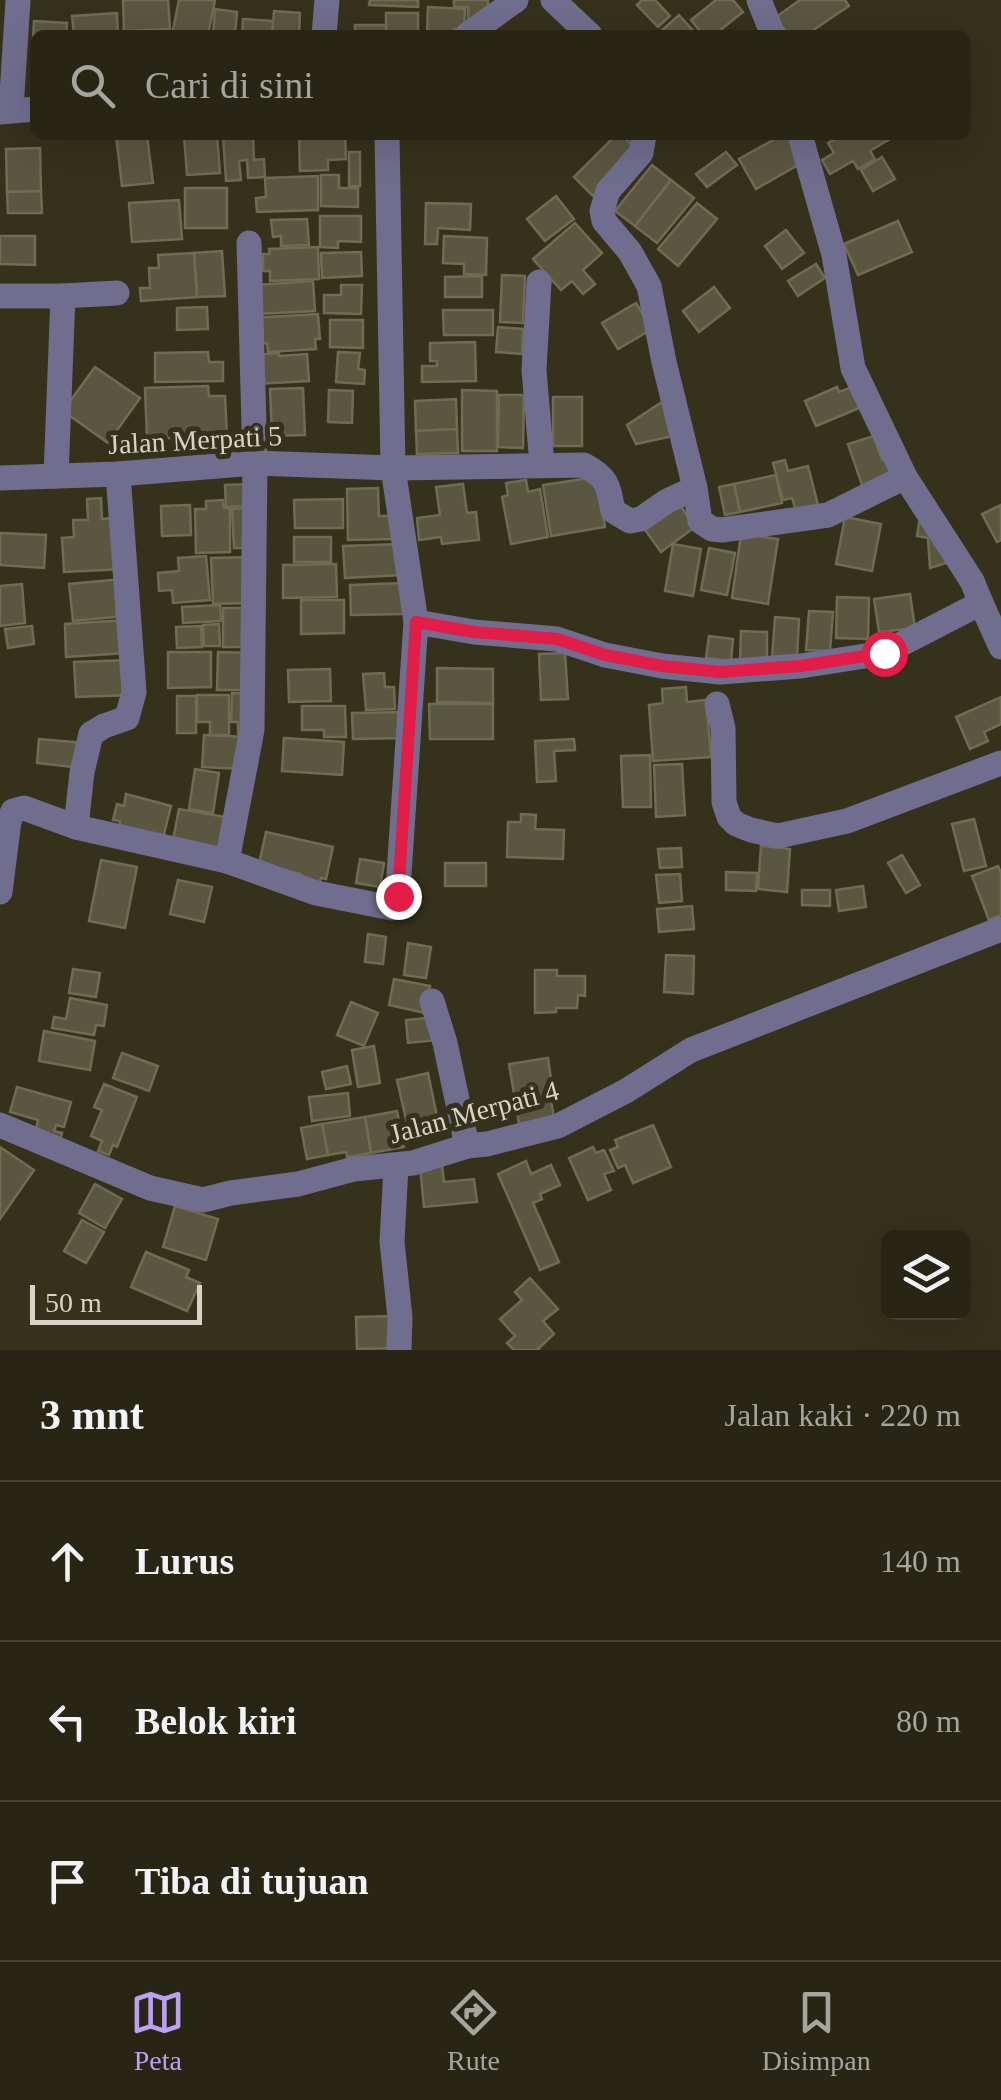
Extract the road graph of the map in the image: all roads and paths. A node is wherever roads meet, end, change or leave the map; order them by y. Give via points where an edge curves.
1 (18, 0) edge
2 (326, 0) edge
3 (514, 0) edge
4 (552, 0) edge
5 (759, 0) edge
6 (324, 30) edge
7 (475, 30) edge
8 (585, 30) edge
9 (771, 30) edge
10 (16, 110) edge
11 (387, 140) edge
12 (643, 140) edge
13 (801, 140) edge
14 (249, 243) dead end
15 (538, 282) dead end
16 (117, 293) dead end
17 (0, 296) edge
18 (63, 296) junction
19 (255, 463) junction
20 (542, 465) junction
21 (393, 468) junction
22 (118, 474) junction
23 (56, 476) junction
24 (905, 476) junction
25 (0, 478) edge
26 (695, 488) junction
27 (981, 603) junction
28 (416, 622) junction
29 (1001, 648) edge
30 (716, 704) dead end
31 (1001, 763) edge
32 (76, 827) junction
33 (227, 861) junction
34 (0, 892) edge
35 (1001, 929) edge
36 (432, 1001) dead end
37 (0, 1125) edge
38 (467, 1146) junction
39 (396, 1166) junction
40 (399, 1350) edge

1 - 10 street
2 - 6 street
3 - 7 street
4 - 8 street
5 - 9 street
11 - 21 street
12 - 26 street via 608,191 602,212 650,286
13 - 24 street via 834,255 853,368
14 - 19 street
15 - 20 street via 534,370
16 - 18 street
17 - 18 street
18 - 23 street
19 - 21 street, Jalan Merpati 5
19 - 22 street, Jalan Merpati 5
19 - 33 street via 252,730
20 - 21 street, Jalan Merpati 5
20 - 26 street, Jalan Merpati 5 via 584,464 600,474 613,511 630,521
21 - 28 street
22 - 23 street, Jalan Merpati 5
22 - 32 street via 134,692 127,718 91,734
23 - 25 street, Jalan Merpati 5
24 - 26 street via 828,515 722,530 700,521
24 - 27 street
27 - 28 street via 884,653 720,672 605,655 557,639
27 - 29 street
28 - 33 street via 394,906 316,893
30 - 31 street via 728,817 778,836 847,821
32 - 33 street
32 - 34 street via 24,808 13,811
35 - 38 street, Jalan Merpati 4 via 691,1050 558,1126
36 - 38 street
37 - 39 street, Jalan Merpati 4 via 150,1188 202,1200
38 - 39 street, Jalan Merpati 4
39 - 40 street via 392,1242

